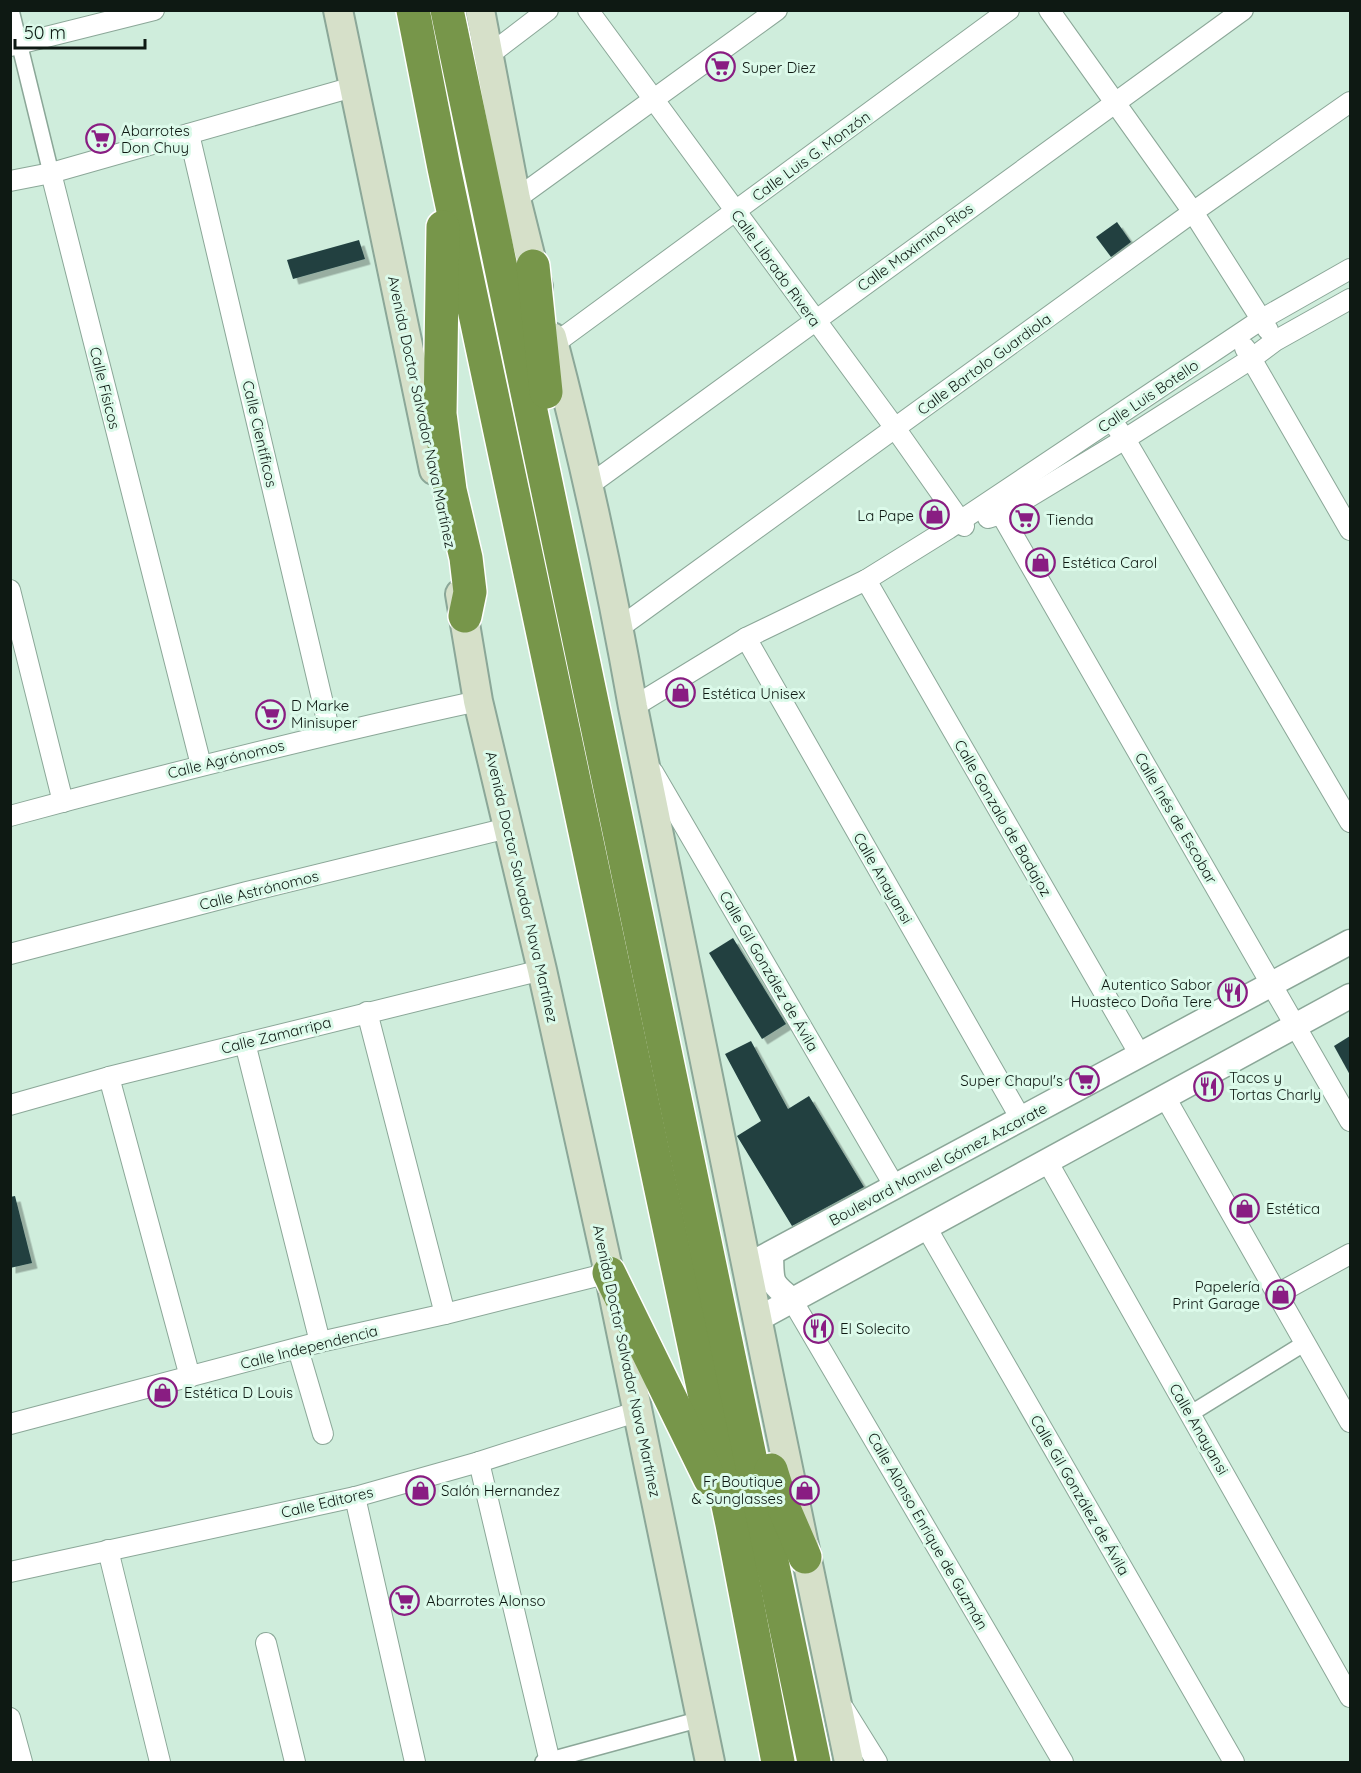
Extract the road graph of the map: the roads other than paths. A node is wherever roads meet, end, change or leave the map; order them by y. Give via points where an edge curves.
1 (11, 10) edge
2 (154, 10) edge
3 (338, 10) edge
4 (413, 10) edge
5 (447, 10) edge
6 (480, 10) edge
7 (548, 10) edge
8 (588, 10) edge
9 (777, 10) edge
10 (1010, 10) edge
11 (1049, 10) edge
12 (1243, 10) edge
13 (15, 45) edge
14 (489, 55) junction
15 (353, 87) junction
16 (652, 99) junction
17 (1114, 102) junction
18 (1350, 102) edge
19 (189, 134) junction
20 (444, 168) junction
21 (51, 172) junction
22 (10, 181) edge
23 (516, 199) junction
24 (735, 212) junction
25 (1193, 212) junction
26 (533, 266) junction
27 (1350, 269) edge
28 (1350, 299) edge
29 (1262, 319) junction
30 (815, 320) junction
31 (1237, 336) junction
32 (1275, 341) junction
33 (554, 344) junction
34 (1251, 359) junction
35 (1112, 421) junction
36 (895, 428) junction
37 (1125, 439) junction
38 (588, 486) junction
39 (547, 487) junction
40 (1001, 514) junction
41 (957, 525) junction
42 (1350, 530) edge
43 (866, 580) junction
44 (10, 590) edge
45 (465, 616) junction
46 (619, 628) junction
47 (746, 638) junction
48 (478, 701) junction
49 (633, 707) junction
50 (330, 734) junction
51 (643, 755) junction
52 (201, 765) junction
53 (63, 802) junction
54 (10, 816) edge
55 (1350, 822) edge
56 (508, 828) junction
57 (1350, 942) edge
58 (10, 954) edge
59 (542, 970) junction
60 (1272, 984) junction
61 (1350, 996) edge
62 (367, 1012) junction
63 (1296, 1026) junction
64 (245, 1043) junction
65 (1140, 1055) junction
66 (109, 1077) junction
67 (1165, 1097) junction
68 (10, 1105) edge
69 (1021, 1119) junction
70 (1350, 1121) edge
71 (1047, 1161) junction
72 (895, 1187) junction
73 (926, 1227) junction
74 (708, 1252) junction
75 (1350, 1254) edge
76 (759, 1260) junction
77 (609, 1273) junction
78 (1277, 1294) junction
79 (792, 1300) junction
80 (445, 1314) junction
81 (758, 1318) junction
82 (320, 1342) junction
83 (1305, 1343) junction
84 (298, 1349) junction
85 (190, 1377) junction
86 (639, 1411) junction
87 (1190, 1414) junction
88 (1350, 1422) edge
89 (10, 1424) edge
90 (323, 1434) dead end
91 (479, 1462) junction
92 (355, 1497) junction
93 (732, 1524) junction
94 (108, 1550) junction
95 (805, 1557) junction
96 (10, 1572) edge
97 (266, 1644) dead end
98 (834, 1694) junction
99 (1350, 1697) edge
100 (10, 1718) edge
101 (701, 1719) junction
102 (22, 1762) edge
103 (160, 1762) edge
104 (295, 1762) edge
105 (415, 1762) edge
106 (548, 1762) edge
107 (710, 1762) edge
108 (778, 1762) edge
109 (814, 1762) edge
110 (849, 1762) edge
111 (877, 1762) edge
112 (1063, 1762) edge
113 (1234, 1762) edge

1 - 13 street, Calle Físicos
2 - 13 street
3 - 15 main road, Avenida Doctor Salvador Nava Martínez
4 - 20 highway
5 - 39 highway
6 - 14 main road
7 - 14 street
8 - 16 street, Calle Librado Rivera
9 - 16 street
10 - 24 street, Calle Luis G. Monzón
11 - 17 street
12 - 17 street, Calle Maximino Ríos
13 - 21 street, Calle Físicos
14 - 23 main road
15 - 19 street
15 - 45 main road, Avenida Doctor Salvador Nava Martínez
16 - 23 street
16 - 24 street, Calle Librado Rivera
17 - 25 street
17 - 30 street, Calle Maximino Ríos
18 - 25 street, Calle Bartolo Guardiola
19 - 21 street
19 - 50 street, Calle Científicos
20 - 45 highway via 440,414 450,490 466,558 470,592
20 - 93 highway
21 - 22 street
21 - 52 street, Calle Físicos
23 - 26 main road
24 - 30 street, Calle Librado Rivera
24 - 33 street, Calle Luis G. Monzón
25 - 29 street
25 - 36 street, Calle Bartolo Guardiola
26 - 33 main road
26 - 39 highway via 549,441
27 - 29 street, Calle Luis Botello
28 - 32 street, Calle Luis Botello
29 - 31 street, Calle Luis Botello
29 - 32 street
30 - 36 street, Calle Librado Rivera
30 - 38 street, Calle Maximino Ríos
31 - 34 street
31 - 35 street, Calle Luis Botello
32 - 34 street, Calle Luis Botello
33 - 38 main road
34 - 37 street, Calle Luis Botello
34 - 42 street
35 - 37 street
35 - 41 street, Calle Luis Botello
36 - 41 street, Calle Librado Rivera
36 - 46 street, Calle Bartolo Guardiola
37 - 40 street, Calle Luis Botello
37 - 55 street
38 - 46 main road
39 - 74 highway
40 - 41 street, Calle Luis Botello
40 - 60 street, Calle Inés de Escobar
41 - 43 street, Calle Luis Botello
43 - 47 street, Calle Luis Botello
43 - 65 street, Calle Gonzalo de Badajoz
44 - 53 street
45 - 48 main road, Avenida Doctor Salvador Nava Martínez
46 - 49 main road
47 - 49 street, Calle Luis Botello
47 - 69 street, Calle Anayansi
48 - 50 street, Calle Agrónomos
48 - 56 main road, Avenida Doctor Salvador Nava Martínez
49 - 51 main road
50 - 52 street, Calle Agrónomos
51 - 72 street, Calle Gil González de Ávila
51 - 76 main road
52 - 53 street, Calle Agrónomos
53 - 54 street, Calle Agrónomos
56 - 58 street, Calle Astrónomos
56 - 59 main road, Avenida Doctor Salvador Nava Martínez
57 - 60 street, Boulevard Manuel Gómez Azcarate
59 - 62 street, Calle Zamarripa
59 - 77 main road, Avenida Doctor Salvador Nava Martínez
60 - 63 street, Calle Inés de Escobar
60 - 65 street, Boulevard Manuel Gómez Azcarate
61 - 63 street
62 - 64 street, Calle Zamarripa
62 - 80 street
63 - 67 street
63 - 70 street, Calle Inés de Escobar
64 - 66 street, Calle Zamarripa
64 - 82 street
65 - 69 street, Boulevard Manuel Gómez Azcarate
66 - 68 street, Calle Zamarripa
66 - 85 street
67 - 71 street
67 - 78 street
69 - 72 street, Boulevard Manuel Gómez Azcarate
71 - 73 street
71 - 87 street, Calle Anayansi
72 - 76 street, Boulevard Manuel Gómez Azcarate
73 - 79 street
73 - 113 street, Calle Gil González de Ávila
74 - 95 highway via 780,1499
74 - 109 highway
75 - 78 street
76 - 79 street via 777,1288
76 - 81 main road
77 - 80 street, Calle Independencia
77 - 86 main road, Avenida Doctor Salvador Nava Martínez
77 - 93 highway
78 - 83 street
79 - 81 street
79 - 112 street, Calle Alonso Enrique de Guzmán
80 - 82 street, Calle Independencia
81 - 95 main road
82 - 84 street, Calle Independencia
83 - 87 street
83 - 88 street
84 - 85 street, Calle Independencia
84 - 90 street
85 - 89 street, Calle Independencia
86 - 91 street, Calle Editores
86 - 101 main road, Avenida Doctor Salvador Nava Martínez
87 - 99 street, Calle Anayansi
91 - 92 street, Calle Editores
91 - 106 street
92 - 94 street, Calle Editores
92 - 105 street
93 - 108 highway
94 - 96 street, Calle Editores
94 - 103 street
95 - 98 main road
97 - 104 street
98 - 110 main road
98 - 111 street
100 - 102 street
101 - 106 street
101 - 107 main road, Avenida Doctor Salvador Nava Martínez

